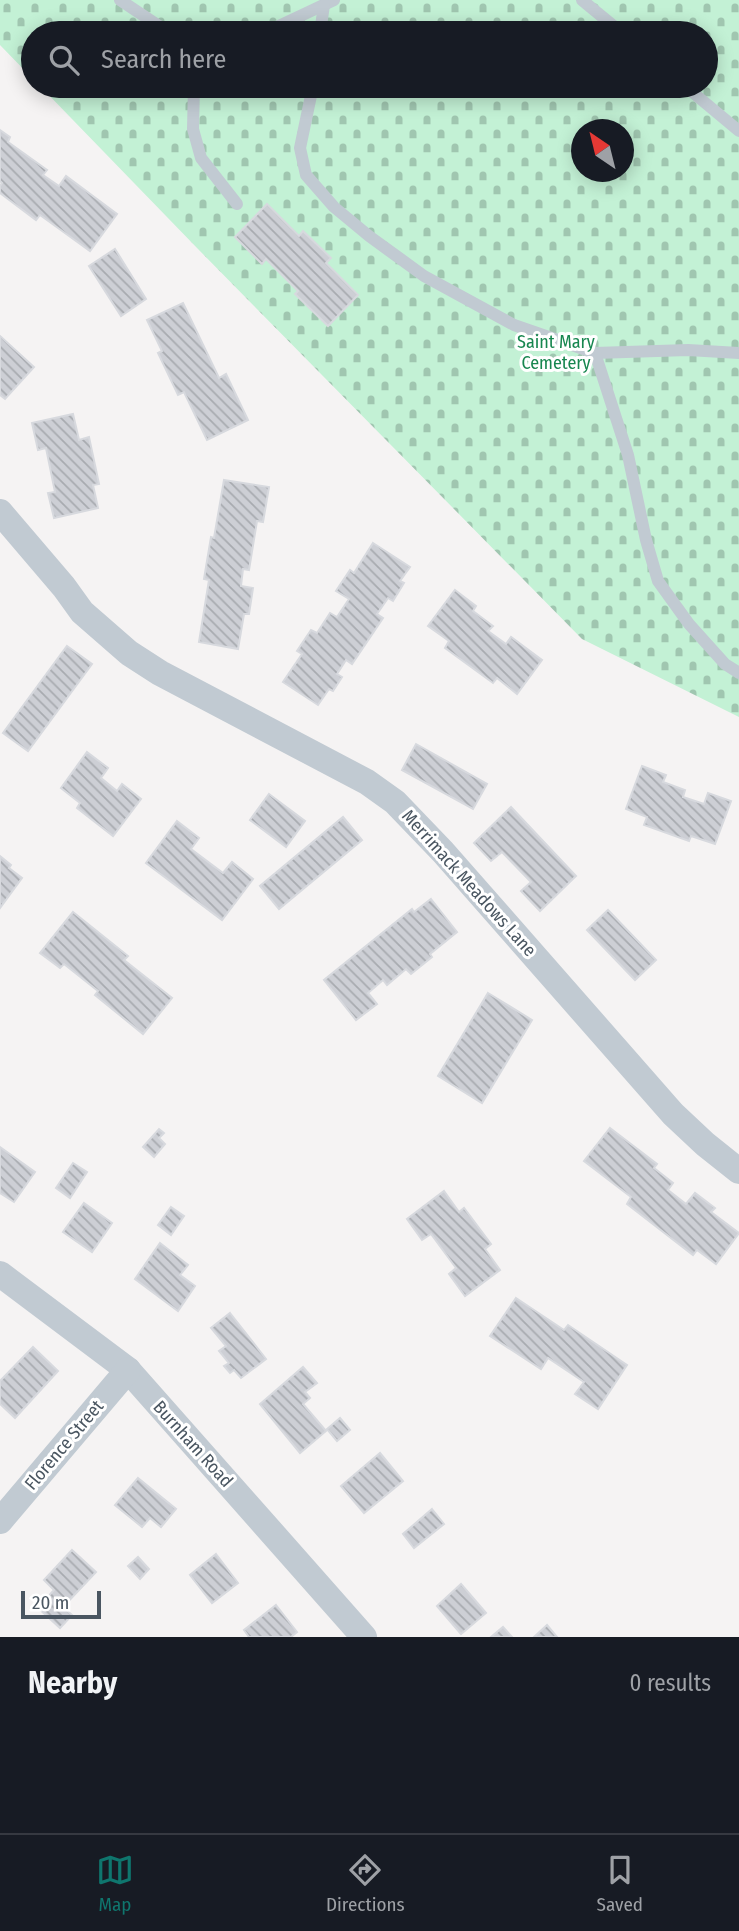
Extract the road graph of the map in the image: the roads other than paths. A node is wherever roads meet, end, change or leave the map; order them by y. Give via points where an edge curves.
1 (120, 0) edge
2 (582, 0) edge
3 (329, 3) edge
4 (150, 21) edge
5 (290, 21) edge
6 (324, 21) edge
7 (607, 21) edge
8 (194, 98) edge
9 (310, 98) edge
10 (699, 98) edge
11 (739, 131) edge
12 (237, 204) dead end
13 (595, 353) junction
14 (739, 354) edge
15 (0, 512) edge
16 (739, 673) edge
17 (739, 1171) edge
18 (0, 1274) edge
19 (128, 1370) junction
20 (0, 1521) edge
21 (365, 1637) edge

1 - 4 lane
2 - 7 lane
3 - 5 lane
3 - 6 lane
8 - 12 lane via 193,129 201,158
9 - 13 lane via 300,148 306,175 334,206 424,276 514,325
10 - 11 lane
13 - 14 lane via 688,350
13 - 16 lane via 628,455 659,581 689,624
15 - 17 street, Merrimack Meadows Lane via 82,612 129,653 367,782 395,802 673,1114
18 - 19 street, Burnham Road
19 - 20 street, Florence Street
19 - 21 street, Burnham Road

